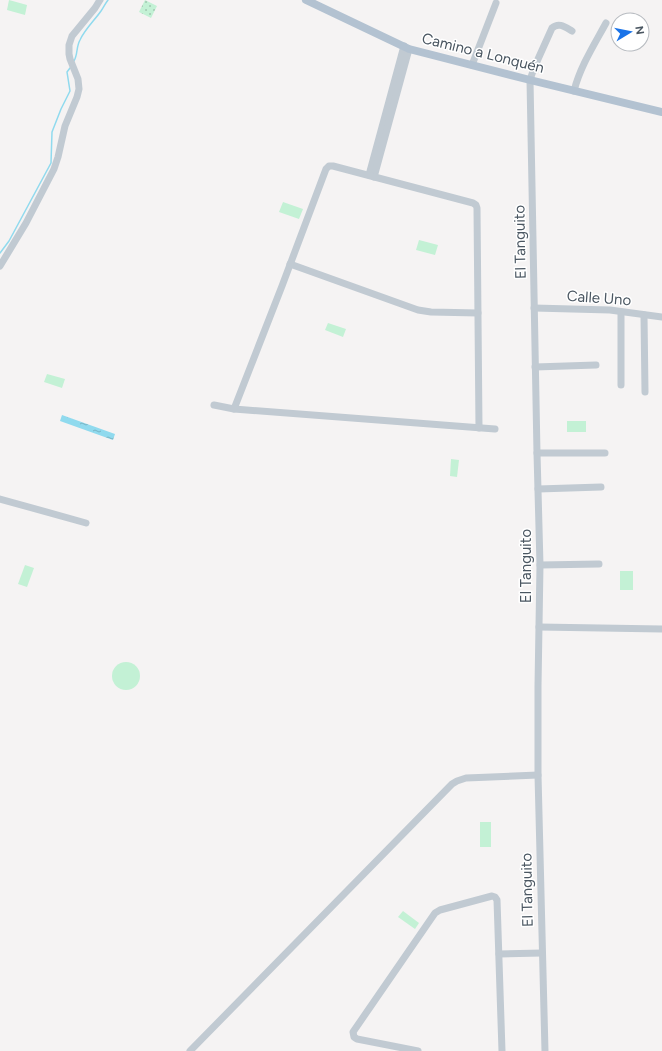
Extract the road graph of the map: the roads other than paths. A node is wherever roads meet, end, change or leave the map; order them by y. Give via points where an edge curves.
1 (100, 0) edge
2 (306, 0) edge
3 (496, 4) dead end
4 (606, 23) dead end
5 (572, 31) dead end
6 (407, 47) junction
7 (472, 65) junction
8 (530, 80) junction
9 (574, 91) junction
10 (662, 112) edge
11 (371, 176) junction
12 (290, 264) junction
13 (0, 266) edge
14 (534, 308) junction
15 (478, 312) junction
16 (621, 312) junction
17 (644, 315) junction
18 (662, 317) edge
19 (596, 365) dead end
20 (535, 367) junction
21 (621, 385) dead end
22 (645, 392) dead end
23 (214, 405) dead end
24 (234, 408) junction
25 (478, 428) junction
26 (495, 429) dead end
27 (536, 452) junction
28 (605, 453) dead end
29 (601, 487) dead end
30 (538, 488) junction
31 (0, 499) edge
32 (86, 523) dead end
33 (598, 564) dead end
34 (540, 565) junction
35 (539, 627) junction
36 (662, 629) edge
37 (538, 775) junction
38 (499, 954) junction
39 (542, 954) junction
40 (190, 1051) edge
41 (418, 1051) edge
42 (502, 1051) edge
43 (545, 1051) edge

1 - 13 street via 72,36 69,49 70,59 79,81 77,97 65,126 56,163 26,223
2 - 6 main road, Camino a Lonquén
3 - 7 street
4 - 9 street via 584,64
5 - 8 street via 560,25 552,28
6 - 7 main road, Camino a Lonquén
6 - 11 street
7 - 8 main road, Camino a Lonquén
8 - 9 main road, Camino a Lonquén
8 - 14 street, El Tanguito
9 - 10 main road, Camino a Lonquén
11 - 12 street via 334,166 326,168
11 - 15 street via 476,205
12 - 15 street via 418,310
12 - 24 street
14 - 16 street, Calle Uno
14 - 20 street, El Tanguito
15 - 25 street
16 - 17 street, Calle Uno
16 - 21 street
17 - 18 street, Calle Uno
17 - 22 street
19 - 20 street
20 - 27 street, El Tanguito
23 - 24 street
24 - 25 street
25 - 26 street
27 - 28 street
27 - 30 street, El Tanguito
29 - 30 street
30 - 34 street, El Tanguito
31 - 32 street
33 - 34 street
34 - 35 street, El Tanguito
35 - 36 street
35 - 37 street, El Tanguito
37 - 39 street, El Tanguito
37 - 40 street via 466,778 452,784
38 - 39 street
38 - 41 street via 495,897 435,913 353,1032 357,1039
38 - 42 street
39 - 43 street, El Tanguito

